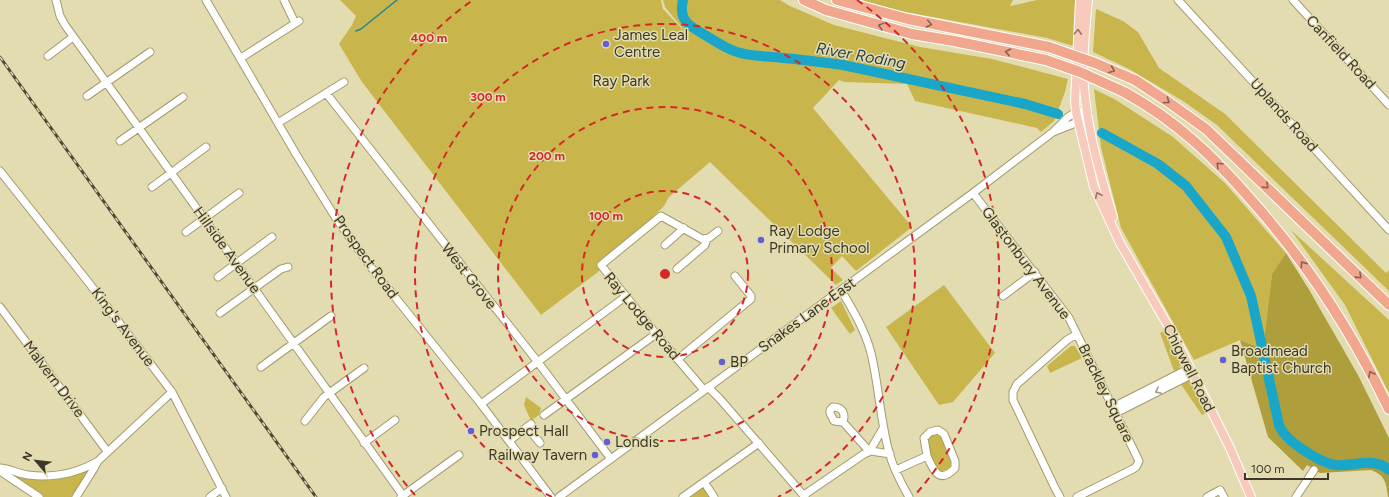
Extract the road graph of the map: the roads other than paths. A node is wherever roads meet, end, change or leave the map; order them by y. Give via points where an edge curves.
1 (56, 0) edge
2 (206, 0) edge
3 (284, 0) edge
4 (804, 0) edge
5 (837, 0) edge
6 (1080, 0) edge
7 (1088, 0) edge
8 (1178, 0) edge
9 (1293, 0) edge
10 (73, 37) junction
11 (150, 52) dead end
12 (48, 56) dead end
13 (241, 58) junction
14 (106, 82) junction
15 (344, 82) dead end
16 (326, 93) junction
17 (87, 96) dead end
18 (183, 97) dead end
19 (1389, 105) edge
20 (1076, 112) junction
21 (1088, 114) junction
22 (1078, 122) junction
23 (278, 123) junction
24 (139, 128) junction
25 (1053, 132) junction
26 (120, 141) dead end
27 (206, 147) dead end
28 (0, 171) edge
29 (171, 173) junction
30 (152, 186) dead end
31 (239, 193) dead end
32 (973, 193) junction
33 (204, 219) junction
34 (684, 228) junction
35 (1389, 230) edge
36 (718, 231) dead end
37 (186, 232) dead end
38 (272, 237) dead end
39 (703, 239) junction
40 (1120, 243) junction
41 (665, 245) dead end
42 (236, 264) junction
43 (288, 268) dead end
44 (677, 269) dead end
45 (1035, 272) junction
46 (735, 276) dead end
47 (218, 277) dead end
48 (254, 289) junction
49 (840, 290) junction
50 (1003, 296) dead end
51 (625, 297) junction
52 (1389, 305) edge
53 (0, 307) edge
54 (220, 313) dead end
55 (331, 316) dead end
56 (656, 334) junction
57 (1077, 334) junction
58 (294, 344) junction
59 (678, 359) junction
60 (537, 361) junction
61 (261, 367) dead end
62 (364, 368) dead end
63 (1191, 371) junction
64 (706, 389) junction
65 (172, 392) junction
66 (329, 394) junction
67 (566, 400) junction
68 (480, 404) junction
69 (1389, 409) edge
70 (1114, 410) junction
71 (544, 415) dead end
72 (396, 420) dead end
73 (305, 421) dead end
74 (843, 422) dead end
75 (884, 429) junction
76 (509, 441) junction
77 (364, 443) junction
78 (540, 443) dead end
79 (758, 443) junction
80 (107, 451) junction
81 (870, 451) junction
82 (890, 454) junction
83 (459, 455) dead end
84 (927, 456) junction
85 (611, 459) junction
86 (98, 461) junction
87 (0, 469) edge
88 (896, 470) junction
89 (1314, 470) dead end
90 (704, 482) junction
91 (222, 488) junction
92 (804, 496) edge
93 (907, 496) edge
94 (39, 497) edge
95 (76, 497) edge
96 (210, 497) edge
97 (226, 497) edge
98 (402, 497) edge
99 (550, 497) edge
100 (559, 497) edge
101 (683, 497) edge
102 (714, 497) edge
103 (1060, 497) edge
104 (1077, 497) edge
105 (1207, 497) edge
106 (1224, 497) edge
107 (1250, 497) edge
108 (1296, 497) edge

1 - 10 street, Hillside Avenue via 60,16
2 - 13 street, Prospect Road
3 - 13 street via 297,22
69 -> 4 highway, bridge via 1354,342 1294,252 1229,174 1197,142 1167,118 1124,92 1046,60 912,34 826,10
5 -> 52 highway, bridge via 908,20 1049,47 1095,62 1135,80 1206,129
20 -> 6 main road, Chigwell Road
7 - 21 main road, Chigwell Road via 1083,65
8 - 35 street, Uplands Road
9 - 19 street, Canfield Road
10 - 12 street
10 - 14 street, Hillside Avenue
11 - 14 street
13 - 23 street, Prospect Road
14 - 17 street
14 - 24 street, Hillside Avenue
15 - 16 street
16 - 23 street
16 - 60 street, West Grove
18 - 24 street
20 - 21 street
20 - 22 main road, Chigwell Road
20 - 25 street, Snakes Lane East
21 - 22 street
21 - 40 main road, Chigwell Road via 1099,171
22 - 25 street, Snakes Lane East
40 -> 22 main road, Chigwell Road via 1094,187
23 - 68 street, Prospect Road via 351,240
24 - 26 street
24 - 29 street, Hillside Avenue
25 - 32 street, Snakes Lane East
27 - 29 street
28 - 65 street, King's Avenue
29 - 30 street
29 - 33 street, Hillside Avenue
31 - 33 street
32 - 45 street, Glastonbury Avenue
32 - 49 street, Snakes Lane East
33 - 37 street
33 - 42 street, Hillside Avenue
34 - 39 street, Ray Lodge Road
34 - 41 street
34 - 51 street, Ray Lodge Road via 661,216 602,264
36 - 39 street
38 - 42 street
39 - 44 street via 705,245
40 - 63 main road, Chigwell Road via 1174,336
42 - 47 street
42 - 48 street, Hillside Avenue
43 - 48 street via 281,269
45 - 50 street
45 - 57 street, Glastonbury Avenue via 1069,318
46 - 59 street via 751,299
48 - 54 street
48 - 58 street, Hillside Avenue
49 - 64 street, Snakes Lane East
49 - 75 street via 862,328 871,353
51 - 56 street, Ray Lodge Road
51 - 60 street
53 - 80 street, Malvern Drive
55 - 58 street
56 - 59 street, Ray Lodge Road
56 - 67 street
57 - 70 street, Brackley Square
57 - 103 street, Brackley Square via 1020,381 1013,392 1013,400
58 - 61 street
58 - 66 street, Hillside Avenue
59 - 64 street, Ray Lodge Road
60 - 67 street, West Grove
60 - 68 street
62 - 66 street
63 - 70 street
63 - 107 main road, Chigwell Road via 1230,448
64 - 79 street, Ray Lodge Road
64 - 85 street, Snakes Lane East
65 - 80 street
65 - 91 street, King's Avenue
66 - 73 street
66 - 77 street, Hillside Avenue
67 - 71 street
67 - 85 street, West Grove
68 - 76 street, Prospect Road
70 - 104 street, Brackley Square via 1140,461 1133,469
72 - 77 street
74 - 81 street
75 - 81 street
75 - 82 street
76 - 78 street via 529,425
76 - 99 street, Prospect Road
77 - 98 street, Hillside Avenue
79 - 90 street
79 - 92 street, Ray Lodge Road
80 - 86 street
81 - 82 street
81 - 92 street
82 - 88 street
83 - 98 street
84 - 84 street via 924,442 926,434 942,432 955,461 955,468 943,475 938,474
84 - 88 street
85 - 100 street, Snakes Lane East
86 - 87 street via 62,475 27,475
86 - 95 street
87 - 94 street
88 - 93 street
89 - 108 street
90 - 101 street
90 - 102 street
91 - 96 street
91 - 97 street, King's Avenue
105 - 106 street via 1219,487

